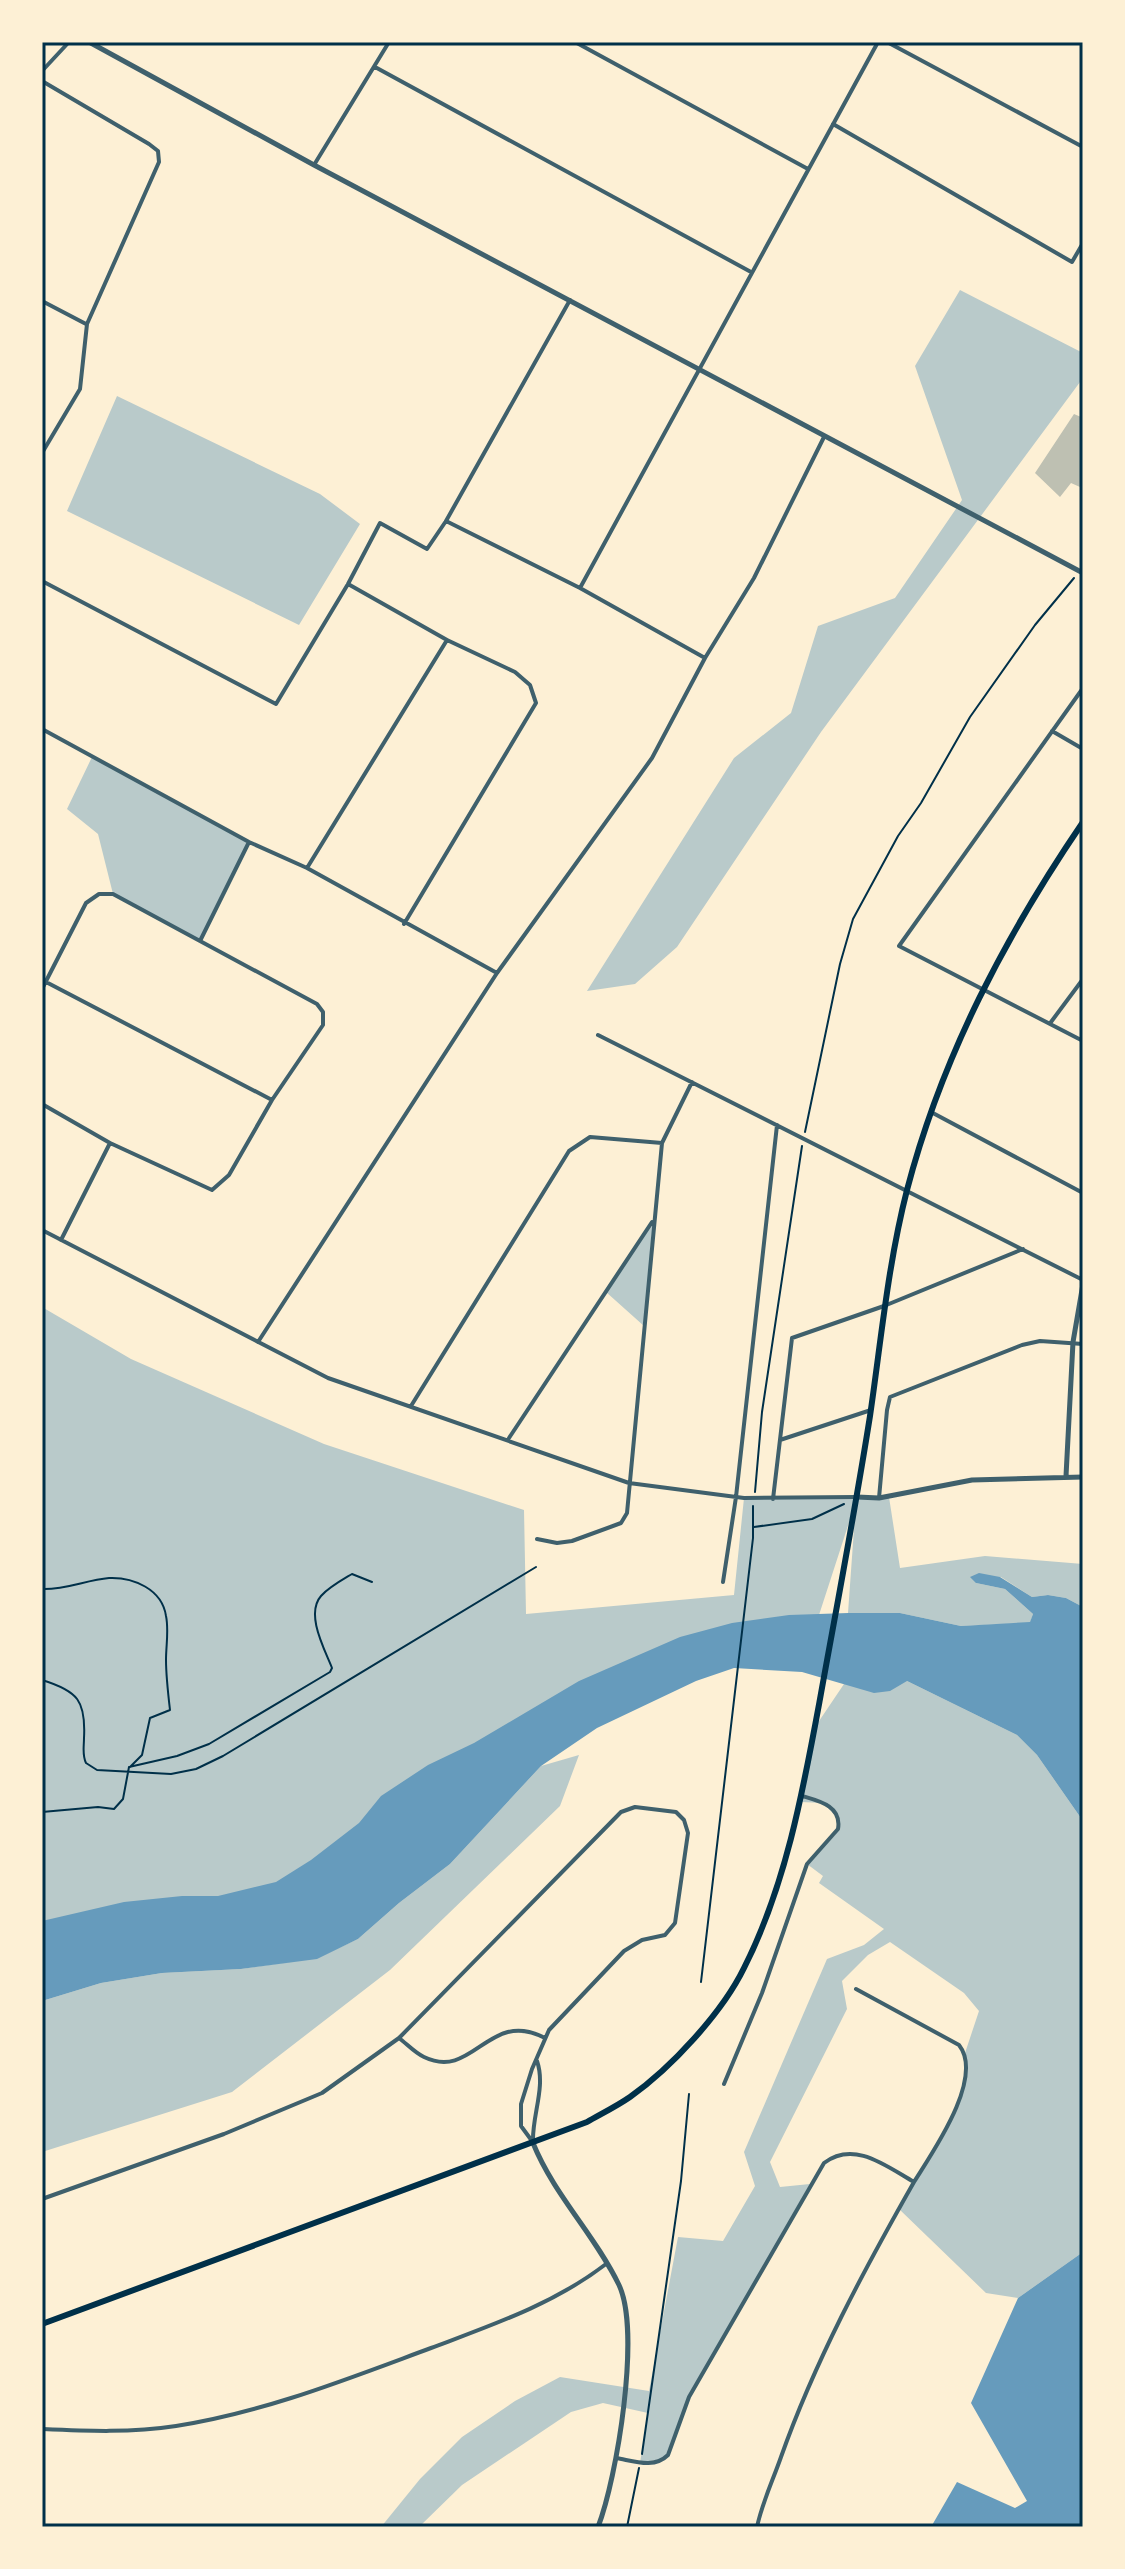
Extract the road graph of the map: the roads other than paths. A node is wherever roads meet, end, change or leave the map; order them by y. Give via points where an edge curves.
1 (69, 42) edge
2 (89, 42) edge
3 (389, 42) edge
4 (575, 42) edge
5 (878, 42) edge
6 (887, 42) edge
7 (375, 67) junction
8 (42, 71) edge
9 (42, 81) edge
10 (833, 124) junction
11 (1083, 147) edge
12 (314, 165) junction
13 (808, 169) junction
14 (1083, 243) edge
15 (751, 272) junction
16 (570, 299) junction
17 (42, 301) edge
18 (87, 324) junction
19 (699, 369) junction
20 (824, 437) junction
21 (43, 449) edge
22 (446, 521) junction
23 (1083, 573) edge
24 (42, 581) edge
25 (348, 584) junction
26 (580, 588) junction
27 (447, 640) junction
28 (705, 658) junction
29 (1083, 688) edge
30 (42, 729) edge
31 (1052, 731) junction
32 (1083, 749) edge
33 (1083, 822) edge
34 (249, 842) junction
35 (307, 868) junction
36 (404, 924) junction
37 (200, 941) junction
38 (497, 973) junction
39 (1083, 979) edge
40 (46, 982) junction
41 (42, 989) edge
42 (983, 990) junction
43 (1050, 1023) junction
44 (598, 1035) dead end
45 (1083, 1041) edge
46 (692, 1082) junction
47 (272, 1100) junction
48 (42, 1104) edge
49 (931, 1112) junction
50 (777, 1125) junction
51 (110, 1143) junction
52 (662, 1143) junction
53 (907, 1191) junction
54 (1083, 1193) edge
55 (653, 1220) junction
56 (42, 1230) edge
57 (61, 1240) junction
58 (1023, 1249) junction
59 (1083, 1282) edge
60 (884, 1306) junction
61 (258, 1342) junction
62 (1073, 1342) junction
63 (1083, 1344) edge
64 (410, 1406) junction
65 (871, 1410) junction
66 (508, 1439) junction
67 (780, 1440) junction
68 (1066, 1476) junction
69 (1083, 1477) edge
70 (629, 1483) junction
71 (736, 1497) junction
72 (857, 1497) junction
73 (879, 1498) junction
74 (773, 1499) junction
75 (537, 1539) dead end
76 (723, 1582) dead end
77 (802, 1796) junction
78 (856, 1989) dead end
79 (399, 2038) junction
80 (545, 2038) junction
81 (537, 2061) junction
82 (724, 2084) dead end
83 (533, 2143) junction
84 (914, 2182) junction
85 (42, 2199) edge
86 (606, 2264) junction
87 (42, 2324) edge
88 (42, 2429) edge
89 (616, 2458) junction
90 (598, 2527) edge
91 (757, 2527) edge

1 - 8 street
2 - 12 street
3 - 7 street
4 - 13 street
5 - 10 street
6 - 11 street
7 - 12 street
7 - 15 street
9 - 18 street via 158,151 159,162
10 - 13 street
10 - 14 street via 1072,262
12 - 16 street
13 - 15 street
15 - 19 street
16 - 19 street
16 - 22 street
17 - 18 street
18 - 21 street via 80,389
19 - 20 street
19 - 26 street
20 - 23 street
20 - 28 street via 754,578
22 - 25 street via 427,549 380,523
22 - 26 street
24 - 25 street via 276,704
25 - 27 street
26 - 28 street
27 - 35 street
27 - 36 street via 515,672 530,685 536,703
28 - 38 street via 652,758
29 - 31 street
30 - 34 street
31 - 32 street
31 - 42 street via 899,946
33 - 42 main road
34 - 35 street
34 - 37 street
35 - 36 street
36 - 38 street
37 - 40 street via 113,894 99,894 86,903
37 - 47 street via 323,1012 323,1025
38 - 61 street
39 - 43 street
40 - 41 street
40 - 47 street
42 - 43 street
42 - 49 main road
43 - 45 street
44 - 46 street
46 - 50 street
46 - 52 street
47 - 51 street via 229,1175 212,1190
48 - 51 street
49 - 53 main road
49 - 54 street
50 - 53 street
50 - 71 street
51 - 57 street
52 - 55 street
52 - 64 street via 590,1137 569,1151
53 - 58 street
53 - 60 main road
55 - 66 street
55 - 70 street
56 - 57 street
57 - 61 street
58 - 59 street
58 - 60 street
59 - 62 street
60 - 65 main road
60 - 67 street via 792,1338
61 - 64 street via 328,1378
62 - 63 street
62 - 68 street
62 - 73 street via 1022,1345 890,1397
64 - 66 street
65 - 67 street
65 - 72 main road
66 - 70 street
67 - 74 street
68 - 69 street
68 - 73 street via 972,1480
70 - 71 street
70 - 75 street via 621,1523 572,1541
71 - 74 street
71 - 76 street
72 - 73 street
72 - 74 street
72 - 77 main road
77 - 82 street via 831,1808 838,1829 807,1864
77 - 83 main road via 766,1916 722,2003 672,2060 629,2098
78 - 84 street via 965,2053 966,2069 950,2125
79 - 80 street via 420,2055 445,2062 466,2056 507,2030
79 - 80 street via 612,1819 635,1807 676,1812 688,1833 672,1929 624,1951
79 - 85 street via 308,2100
80 - 81 street
81 - 83 street
81 - 83 street via 520,2112 521,2126
83 - 86 street
83 - 87 main road
84 - 89 street via 857,2153 844,2152 824,2163 689,2397 668,2455 655,2463
84 - 91 street via 816,2372
86 - 88 street via 582,2283 503,2321 290,2400 174,2426
86 - 89 street via 620,2288 627,2325
89 - 90 street

